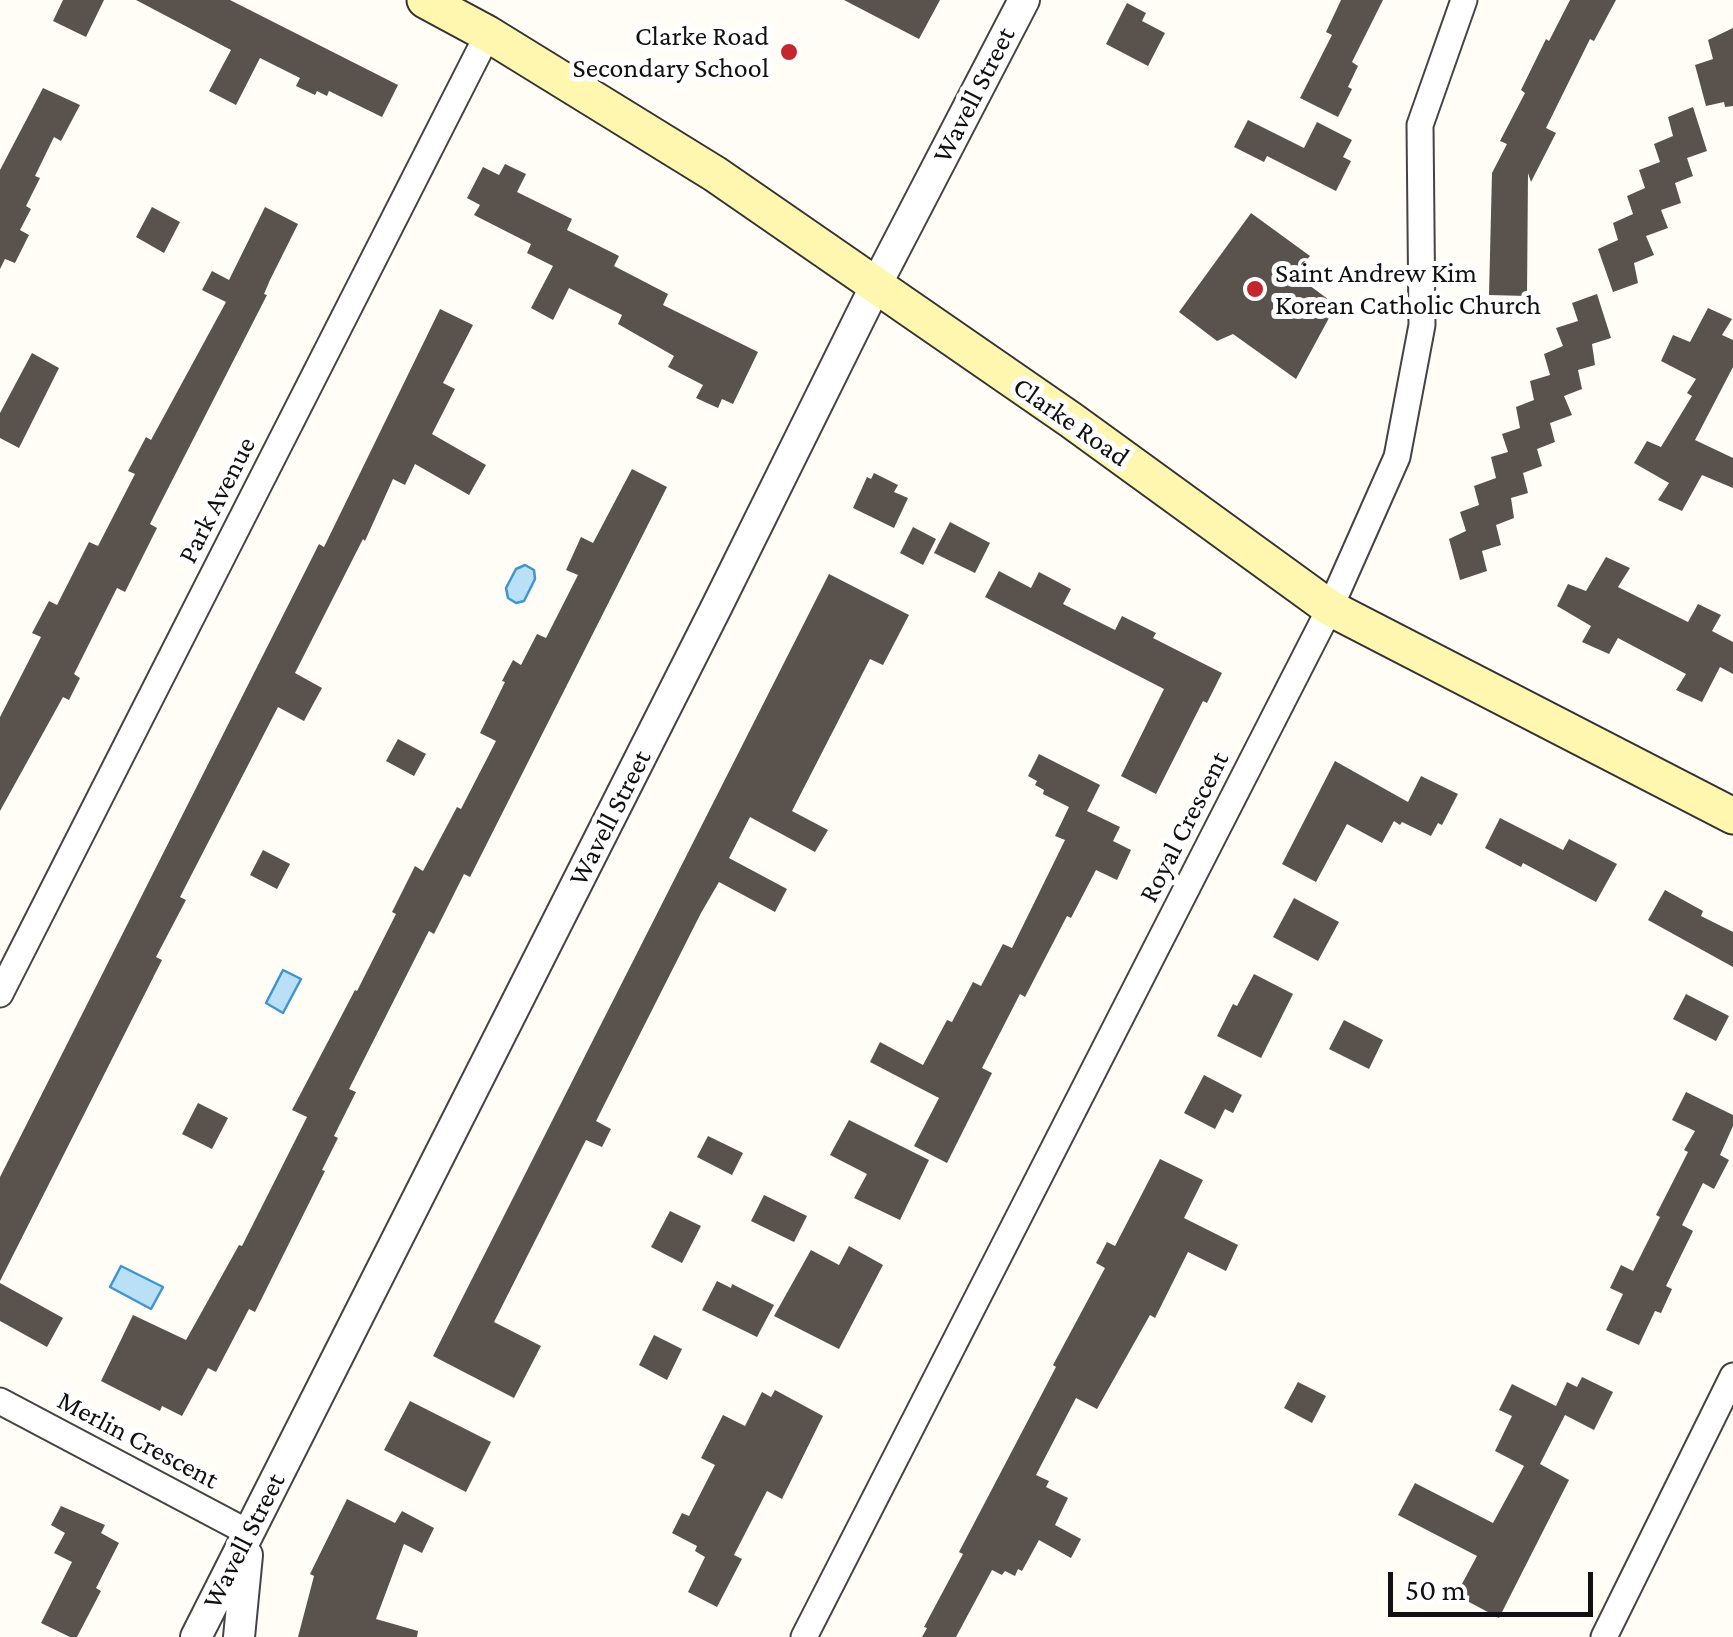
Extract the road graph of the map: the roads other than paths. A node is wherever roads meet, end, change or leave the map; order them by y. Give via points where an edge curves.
1 (424, 0) edge
2 (1024, 0) edge
3 (1464, 0) edge
4 (488, 34) junction
5 (876, 284) junction
6 (1330, 608) junction
7 (1733, 816) edge
8 (0, 994) edge
9 (1733, 1376) edge
10 (0, 1401) edge
11 (249, 1532) junction
12 (196, 1637) edge
13 (239, 1637) edge
14 (804, 1637) edge
15 (1604, 1637) edge

1 - 4 main road, Clarke Road
2 - 5 street, Wavell Street
3 - 6 street, Royal Crescent via 1420,125 1422,324 1396,457
4 - 5 main road, Clarke Road via 715,174
4 - 8 street, Park Avenue
5 - 6 main road, Clarke Road
5 - 11 street, Wavell Street
6 - 7 main road, Clarke Road
6 - 14 street, Royal Crescent
9 - 15 street
10 - 11 street, Merlin Crescent
11 - 12 street, Wavell Street
11 - 13 street

